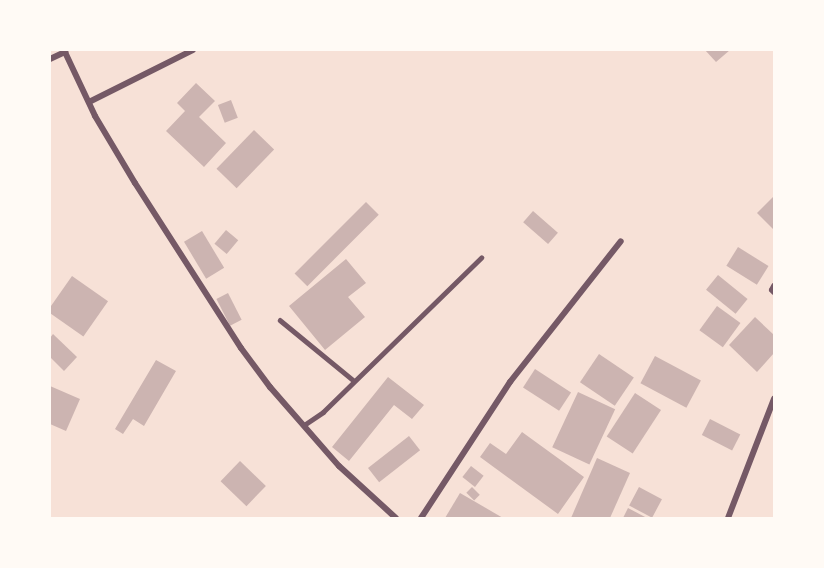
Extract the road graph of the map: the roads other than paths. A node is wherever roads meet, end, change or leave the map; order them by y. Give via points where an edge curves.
1 (193, 50) edge
2 (65, 51) edge
3 (50, 59) edge
4 (89, 102) junction
5 (621, 241) dead end
6 (481, 258) dead end
7 (774, 286) edge
8 (774, 292) edge
9 (280, 320) dead end
10 (353, 380) junction
11 (774, 399) edge
12 (304, 425) junction
13 (396, 519) edge
14 (421, 519) edge
15 (728, 519) edge

1 - 4 street
2 - 3 street
2 - 4 street
4 - 12 street via 135,183 242,348
5 - 14 street via 510,382
6 - 10 lane
7 - 8 street
9 - 10 lane
10 - 12 lane via 323,412
11 - 15 street
12 - 13 street via 339,466

